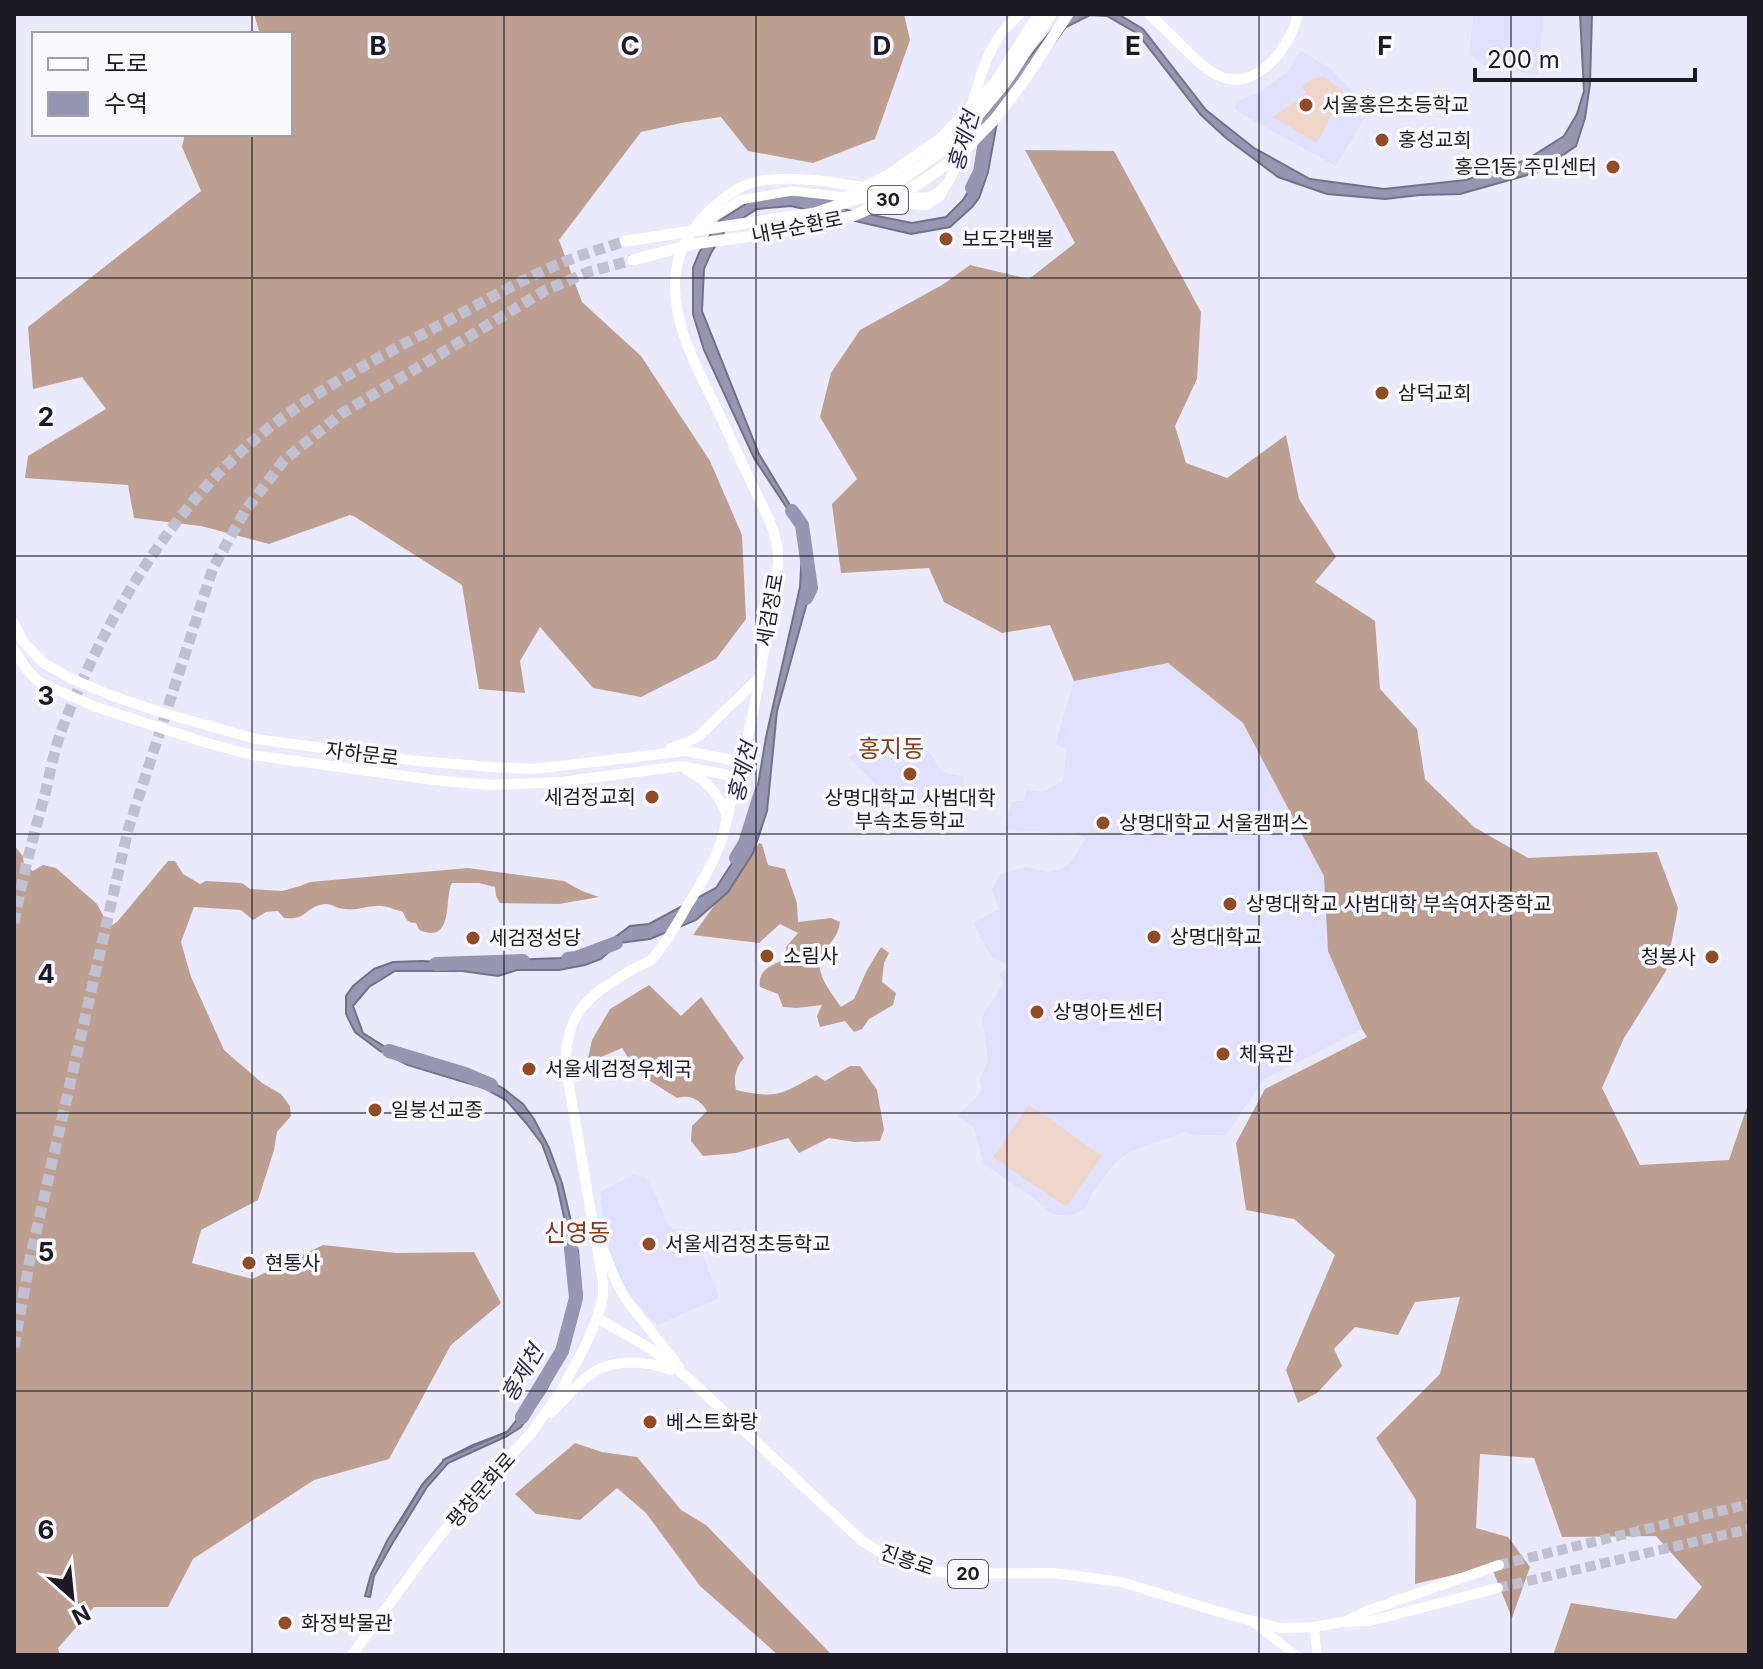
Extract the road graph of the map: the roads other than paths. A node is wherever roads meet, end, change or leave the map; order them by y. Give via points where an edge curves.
1 (1020, 14) edge
2 (1039, 14) edge
3 (1051, 14) edge
4 (1068, 14) edge
5 (1149, 14) edge
6 (1298, 14) edge
7 (815, 213) junction
8 (626, 241) tunnel mouth
9 (633, 260) tunnel mouth
10 (14, 623) edge
11 (14, 650) edge
12 (759, 678) junction
13 (728, 708) junction
14 (753, 719) junction
15 (650, 756) junction
16 (742, 762) junction
17 (682, 766) junction
18 (737, 777) junction
19 (728, 819) junction
20 (594, 1227) junction
21 (597, 1318) junction
22 (686, 1376) junction
23 (535, 1428) junction
24 (1499, 1565) tunnel mouth
25 (1498, 1588) tunnel mouth
26 (1251, 1621) junction
27 (1342, 1622) junction
28 (1314, 1627) junction
29 (1318, 1652) edge
30 (352, 1655) edge
31 (1296, 1655) edge

1 - 12 main road, 세검정로 via 1001,32 986,60 944,189 919,198 843,184 770,179 735,191 684,243 675,277 683,331 778,547
2 - 7 highway via 995,83 940,139 887,176
3 - 7 highway, 내부순환로 / 30 via 1005,83 949,146 901,180
4 - 9 highway, 내부순환로 / 30 via 995,119 962,153 894,198 853,216
5 - 6 main road via 1206,70 1237,80 1252,76 1275,58
7 - 8 highway, 내부순환로 / 30
10 - 15 main road, 자하문로 via 42,662 68,677 160,712 256,739 418,761 534,769
11 - 17 main road, 자하문로 via 28,671 50,687 96,707 252,755 493,785
12 - 13 main road
12 - 14 main road, 세검정로
13 - 14 main road via 742,709
13 - 15 main road via 700,735
14 - 16 main road, 세검정로
15 - 16 main road, 자하문로 via 686,751
16 - 18 main road, 세검정로
17 - 18 main road, 자하문로
17 - 19 main road via 714,790
18 - 19 main road, 세검정로
19 - 20 main road, 세검정로 via 718,850 663,943 650,960 589,998 568,1036 566,1068
20 - 21 main road, 세검정로 via 603,1282
20 - 22 main road via 625,1298
21 - 22 main road, 진흥로 / 20
21 - 23 main road, 평창문화로 via 571,1374
22 - 23 main road via 658,1364 611,1365 589,1375
22 - 26 main road, 진흥로 / 20 via 862,1541 885,1555 950,1574 1054,1573 1121,1582
23 - 30 main road, 평창문화로 via 434,1543
24 - 27 main road, 진흥로 / 20
25 - 27 main road, 진흥로 / 20 via 1370,1621
26 - 28 main road, 진흥로 / 20 via 1280,1628
26 - 31 main road
27 - 28 main road, 진흥로 / 20
28 - 29 main road

